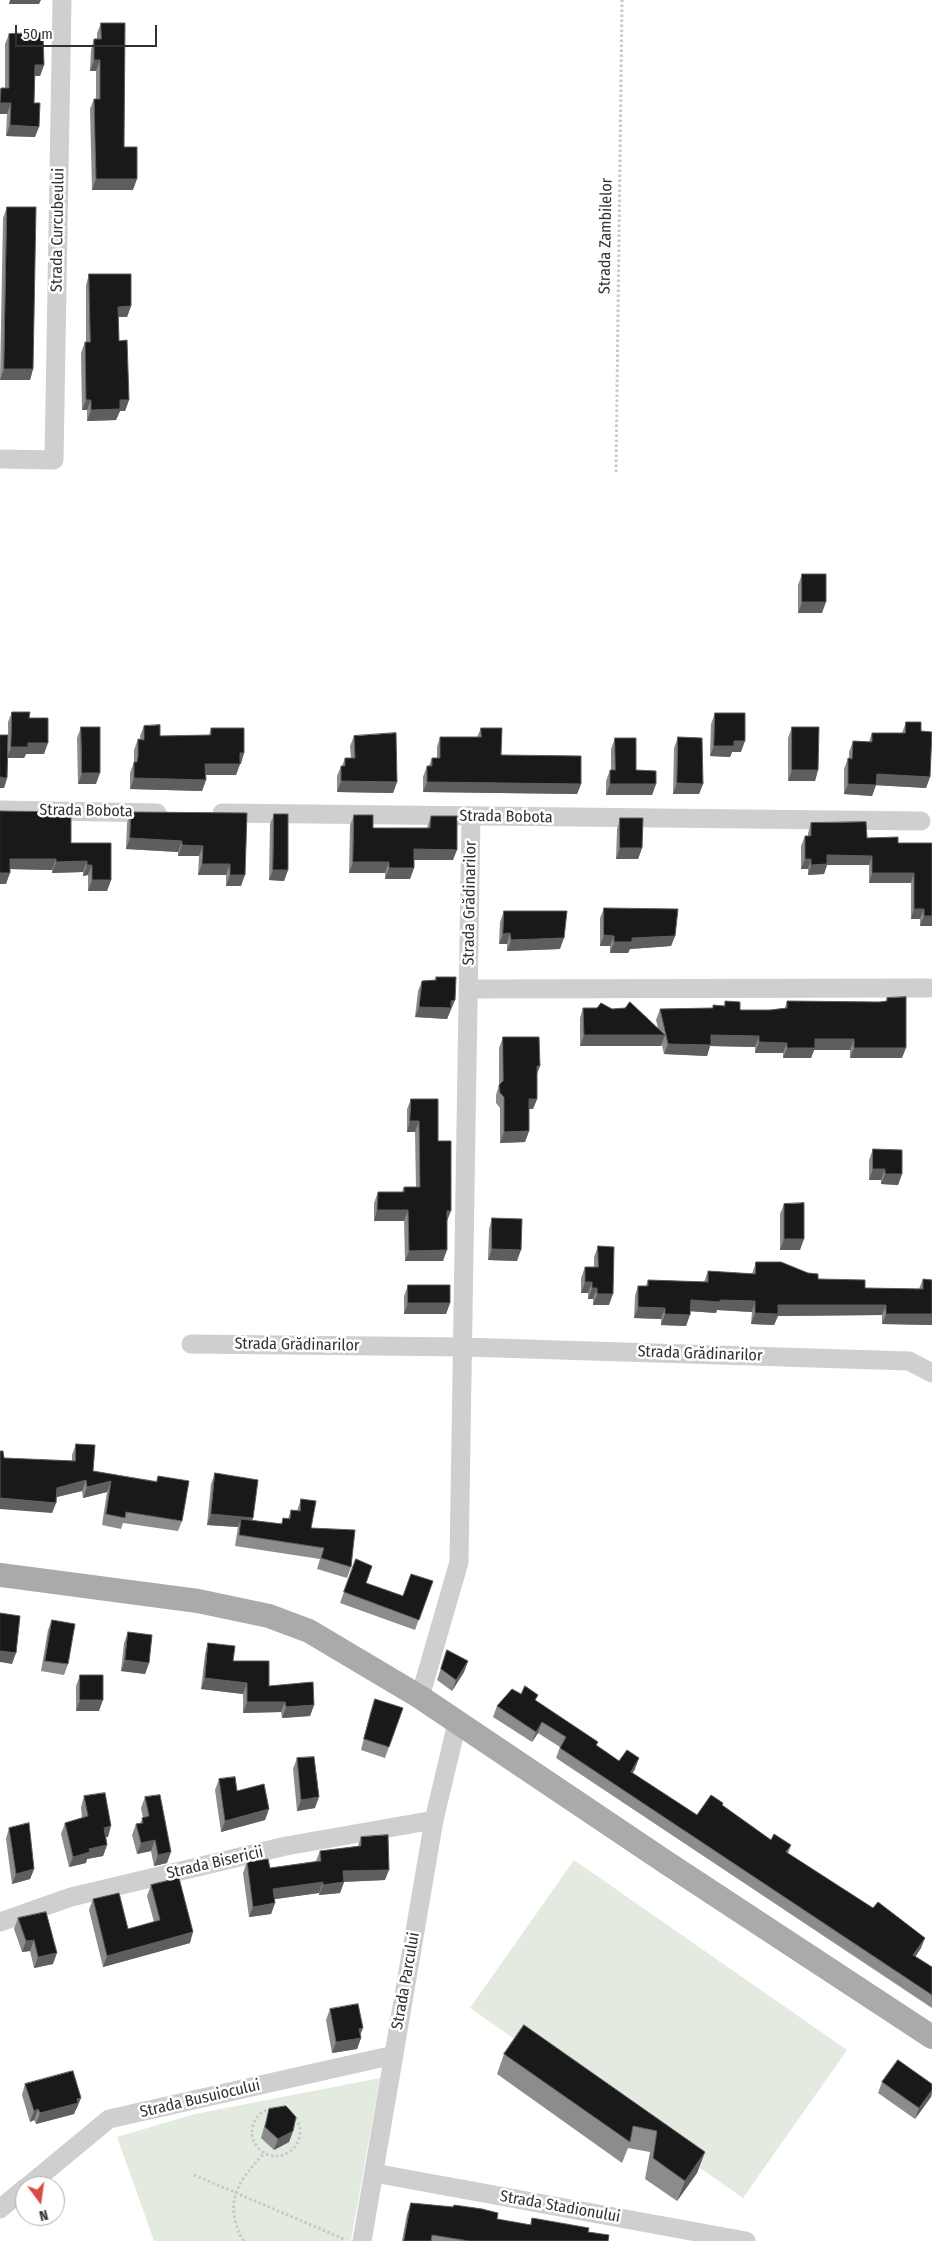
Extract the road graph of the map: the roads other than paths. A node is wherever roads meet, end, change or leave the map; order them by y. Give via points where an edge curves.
1 (62, 0) edge
2 (0, 459) edge
3 (0, 810) edge
4 (177, 813) edge
5 (206, 813) edge
6 (471, 817) junction
7 (921, 821) dead end
8 (470, 988) junction
9 (928, 988) dead end
10 (191, 1344) dead end
11 (464, 1347) junction
12 (932, 1373) edge
13 (0, 1576) edge
14 (420, 1697) junction
15 (457, 1723) junction
16 (434, 1820) junction
17 (0, 1922) edge
18 (932, 2037) edge
19 (394, 2055) junction
20 (374, 2173) junction
21 (39, 2176) edge
22 (15, 2196) edge
23 (0, 2209) edge
24 (362, 2241) edge
25 (746, 2241) edge

1 - 2 street, Strada Curcubeului via 54,460
3 - 4 street, Strada Bobota
5 - 6 street, Strada Bobota
6 - 7 street, Strada Bobota
6 - 8 street, Strada Grădinarilor
8 - 9 street, Strada Grădinarilor
8 - 11 street, Strada Grădinarilor
10 - 11 street, Strada Grădinarilor
11 - 12 street, Strada Grădinarilor via 909,1361
11 - 14 street, Strada Grădinarilor via 459,1562
13 - 14 main road via 198,1601 269,1616 309,1631
14 - 15 main road
15 - 16 street, Strada Parcului
15 - 18 main road
16 - 17 street, Strada Bisericii via 267,1850 71,1897
16 - 19 street, Strada Parcului
19 - 20 street, Strada Parcului
19 - 21 street, Strada Busuiocului via 109,2119
20 - 24 street, Strada Parcului
20 - 25 street, Strada Stadionului
22 - 23 street, Strada Busuiocului

